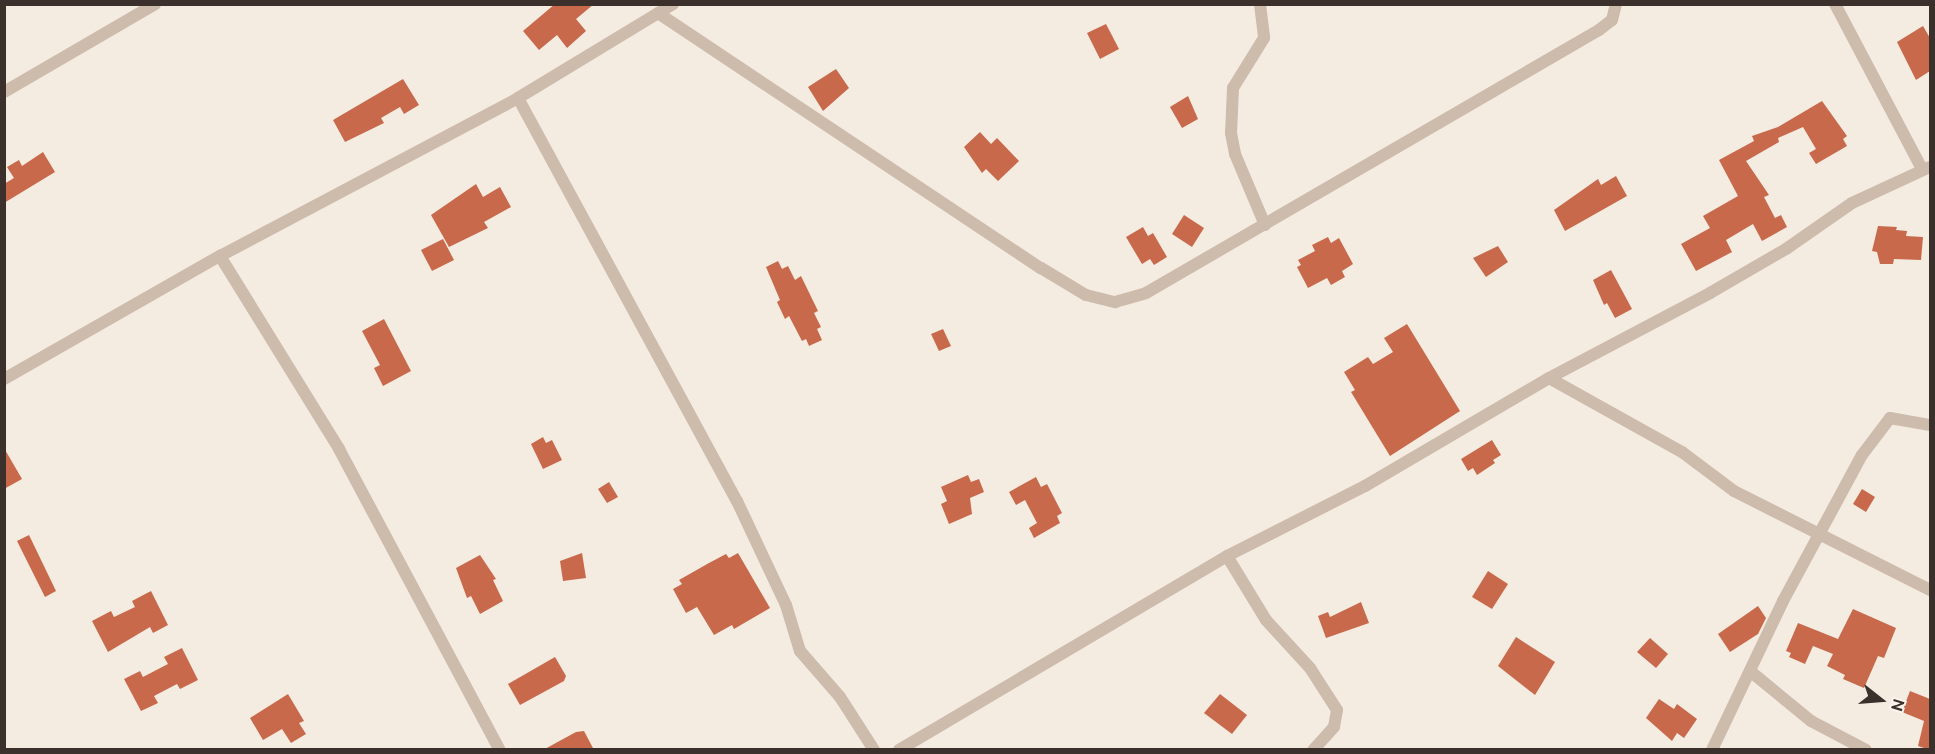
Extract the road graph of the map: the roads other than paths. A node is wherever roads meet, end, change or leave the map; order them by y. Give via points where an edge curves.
1 (155, 4) edge
2 (673, 4) edge
3 (1260, 4) edge
4 (1616, 4) edge
5 (1835, 4) edge
6 (658, 13) junction
7 (4, 92) edge
8 (518, 98) junction
9 (1926, 168) edge
10 (1265, 225) junction
11 (220, 256) junction
12 (1549, 378) junction
13 (4, 379) edge
14 (1930, 425) edge
15 (1820, 535) junction
16 (1227, 556) junction
17 (1930, 590) edge
18 (1750, 671) junction
19 (500, 750) edge
20 (874, 750) edge
21 (899, 750) edge
22 (1313, 750) edge
23 (1713, 750) edge
24 (1866, 750) edge

1 - 7 street
2 - 6 street
3 - 10 street via 1264,38 1233,88 1231,133 1235,154
4 - 10 street via 1612,20 1599,30
5 - 9 street
6 - 8 street
6 - 10 street via 1086,295 1115,302 1129,300
8 - 11 street
8 - 20 street via 737,501 777,583 800,651 840,698
9 - 12 street via 1852,203 1786,249 1710,293
11 - 13 street
11 - 19 street via 339,449
12 - 15 street via 1682,452 1734,490
12 - 16 street via 1365,486
14 - 15 street via 1904,419 1885,421 1862,455
15 - 17 street
15 - 18 street
16 - 21 street
16 - 22 street via 1266,620 1310,668 1337,710 1334,727
18 - 23 street
18 - 24 street via 1811,721

